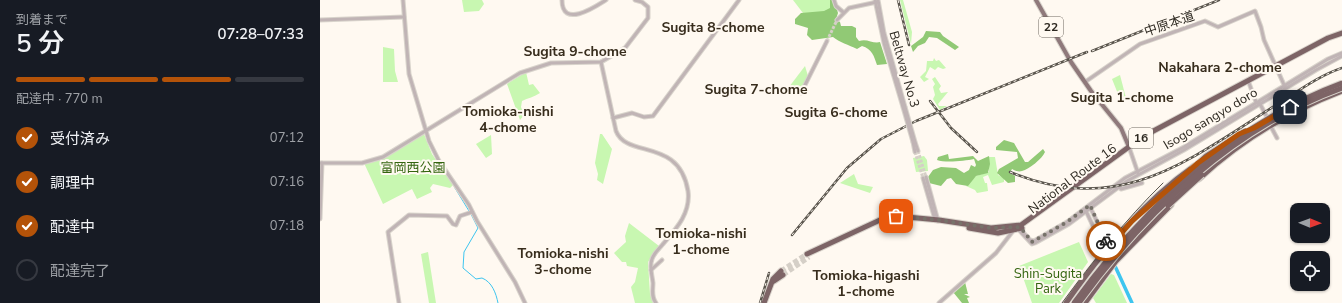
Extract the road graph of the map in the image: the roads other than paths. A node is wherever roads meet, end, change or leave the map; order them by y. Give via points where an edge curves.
1 (403, 0) edge
2 (562, 0) edge
3 (606, 0) edge
4 (635, 0) edge
5 (739, 0) edge
6 (834, 0) edge
7 (1036, 0) edge
8 (877, 1) edge
9 (843, 12) junction
10 (404, 17) junction
11 (320, 20) edge
12 (837, 20) tunnel mouth
13 (1342, 34) edge
14 (827, 41) tunnel mouth
15 (1342, 55) edge
16 (601, 62) junction
17 (1276, 68) junction
18 (1085, 82) junction
19 (1342, 82) edge
20 (1249, 83) junction
21 (1285, 87) junction
22 (1342, 88) edge
23 (1342, 91) edge
24 (802, 93) dead end
25 (1256, 102) junction
26 (1260, 104) junction
27 (613, 118) junction
28 (1267, 118) junction
29 (1270, 126) junction
30 (1254, 128) junction
31 (425, 130) junction
32 (1277, 138) dead end
33 (1238, 144) junction
34 (1129, 148) junction
35 (917, 151) tunnel mouth
36 (321, 163) edge
37 (1138, 172) junction
38 (924, 178) tunnel mouth
39 (1176, 180) junction
40 (1142, 184) dead end
41 (1119, 186) junction
42 (1185, 192) junction
43 (1090, 206) junction
44 (1086, 209) junction
45 (472, 212) junction
46 (320, 219) edge
47 (937, 221) junction
48 (1132, 221) junction
49 (1017, 229) junction
50 (1140, 235) junction
51 (1102, 245) junction
52 (1108, 250) junction
53 (808, 256) tunnel mouth
54 (662, 260) dead end
55 (1100, 260) junction
56 (1116, 260) junction
57 (651, 270) junction
58 (782, 273) tunnel mouth
59 (399, 303) edge
60 (525, 303) edge
61 (656, 303) edge
62 (764, 303) edge
63 (939, 303) edge
64 (1068, 303) edge
65 (1074, 303) edge
66 (1079, 303) edge
67 (1086, 303) edge

1 - 10 street
2 - 3 street via 567,12 581,14
4 - 16 street via 648,7 648,18 625,48
5 - 27 street via 653,116 644,117 632,113
6 - 9 street
7 - 18 main road, 22
8 - 9 street via 855,5
8 - 35 street, Beltway No.3, bridge via 884,43
9 - 12 street
10 - 11 street
10 - 31 street via 409,74
13 - 17 highway, National Route 16 / 16
14 - 24 street
15 - 21 street, Isogo sangyo doro via 1328,59
16 - 27 street
16 - 31 street via 556,62 528,70
17 - 18 street, 中原本道 via 1255,11 1218,27 1205,21 1146,41
17 - 20 highway, National Route 16 / 16
17 - 21 street
17 - 34 highway, National Route 16 / 16 via 1144,136
18 - 34 main road, 22 via 1121,128
19 - 28 highway via 1319,90
19 - 30 highway, bridge
20 - 25 street
20 - 34 highway, National Route 16 / 16
21 - 25 street, Isogo sangyo doro
21 - 26 street, Isogo sangyo doro
22 - 33 highway, bridge via 1283,115
23 - 29 highway
25 - 26 street
25 - 37 street, Isogo sangyo doro
26 - 28 street
26 - 37 street, Isogo sangyo doro via 1184,150
27 - 57 street via 620,139 624,143 666,156 673,161 685,180 688,203 684,217 654,254
28 - 29 street
28 - 39 highway
29 - 32 street
29 - 42 highway via 1216,164
30 - 48 highway, bridge via 1239,134 1198,163
30 - 65 highway, bridge via 1200,166 1165,197 1118,246
31 - 36 street via 388,154 370,161
31 - 45 street via 434,154 470,205
33 - 50 highway, bridge via 1168,206
33 - 66 highway, bridge via 1189,182 1149,218 1108,264
34 - 37 street
34 - 49 highway, National Route 16 / 16
36 - 46 street
37 - 41 street, Isogo sangyo doro
37 - 43 street, Isogo sangyo doro via 1125,178
38 - 47 street
39 - 42 street
39 - 48 highway
40 - 41 street via 1121,189
41 - 43 street, Isogo sangyo doro
42 - 50 highway
43 - 44 street, Isogo sangyo doro
43 - 52 street
44 - 49 street, Isogo sangyo doro via 1032,242
44 - 51 street
45 - 59 street via 460,216 456,225 447,216 409,215 388,232
45 - 60 street
47 - 49 highway via 991,232
47 - 53 highway via 902,216 889,217
48 - 52 highway
49 - 63 street via 996,253
50 - 56 highway
51 - 52 street
51 - 55 street
52 - 55 highway
52 - 56 street
54 - 57 street
55 - 64 highway
56 - 67 highway
57 - 61 street via 653,297
58 - 62 highway via 771,285

